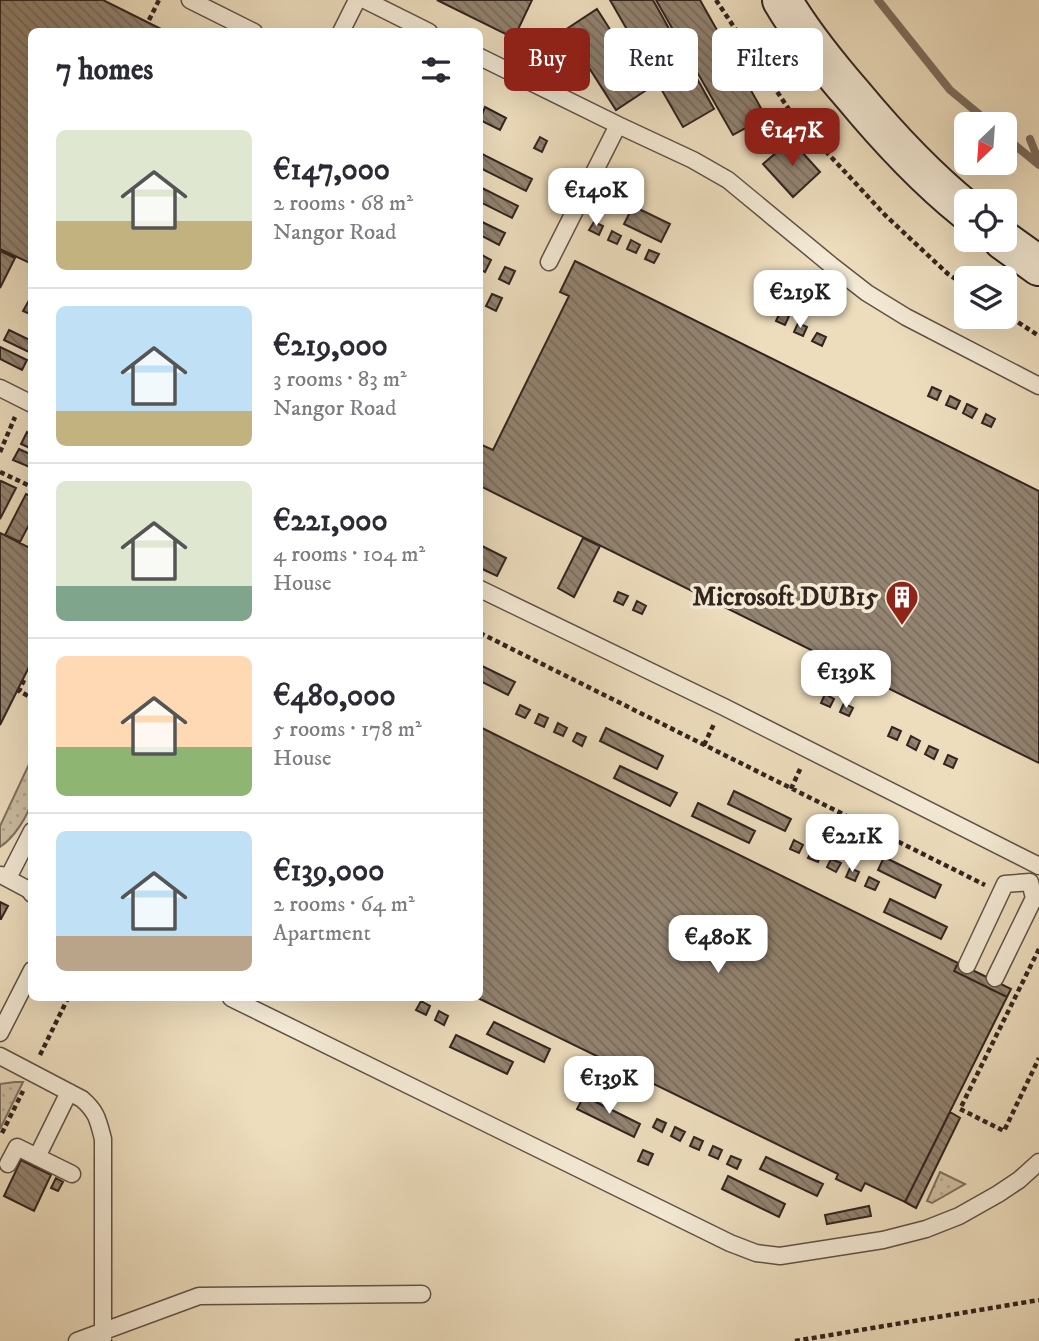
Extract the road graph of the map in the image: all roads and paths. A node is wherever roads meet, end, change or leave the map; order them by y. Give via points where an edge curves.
1 (159, 0) edge
2 (190, 0) edge
3 (357, 0) edge
4 (365, 0) edge
5 (716, 0) edge
6 (782, 0) edge
7 (149, 20) dead end
8 (249, 28) edge
9 (343, 28) edge
10 (421, 28) edge
11 (483, 58) edge
12 (618, 125) junction
13 (954, 199) edge
14 (1017, 250) edge
15 (549, 262) dead end
16 (1039, 266) edge
17 (954, 278) edge
18 (1017, 322) edge
19 (1039, 336) edge
20 (1039, 386) edge
21 (0, 388) edge
22 (28, 402) edge
23 (16, 414) dead end
24 (0, 452) edge
25 (0, 472) edge
26 (28, 485) edge
27 (483, 590) edge
28 (483, 634) edge
29 (24, 680) dead end
30 (28, 696) edge
31 (28, 837) edge
32 (1039, 867) edge
33 (4, 876) edge
34 (1030, 882) junction
35 (28, 890) edge
36 (1001, 893) junction
37 (1039, 949) edge
38 (967, 965) dead end
39 (28, 978) edge
40 (995, 978) dead end
41 (237, 1001) edge
42 (0, 1033) edge
43 (0, 1056) edge
44 (1039, 1058) edge
45 (69, 1092) junction
46 (37, 1157) junction
47 (1039, 1162) edge
48 (8, 1164) dead end
49 (72, 1174) dead end
50 (422, 1294) dead end
51 (1039, 1300) edge
52 (103, 1336) edge
53 (76, 1341) edge
54 (795, 1341) edge

1 - 7 path
2 - 8 lane via 225,10
3 - 9 lane
4 - 10 lane
5 - 17 path via 794,117 885,215
6 - 13 main road via 876,124
11 - 12 lane
12 - 15 lane
12 - 20 lane via 728,180 867,293
14 - 16 main road
18 - 19 path
21 - 22 lane
23 - 24 path
25 - 26 path
27 - 32 lane
28 - 36 path
29 - 30 path via 19,691
31 - 33 lane
32 - 34 lane
33 - 35 lane
34 - 36 lane via 1005,884
34 - 40 lane via 1034,898
36 - 38 lane
37 - 44 path via 960,1109 1004,1131
39 - 42 lane
41 - 47 lane via 756,1253 780,1256 926,1229 998,1194
43 - 45 lane
45 - 46 lane
45 - 52 lane via 91,1107 103,1139
46 - 48 lane via 17,1147
46 - 49 lane
50 - 52 lane via 199,1296
51 - 54 path
52 - 53 lane

